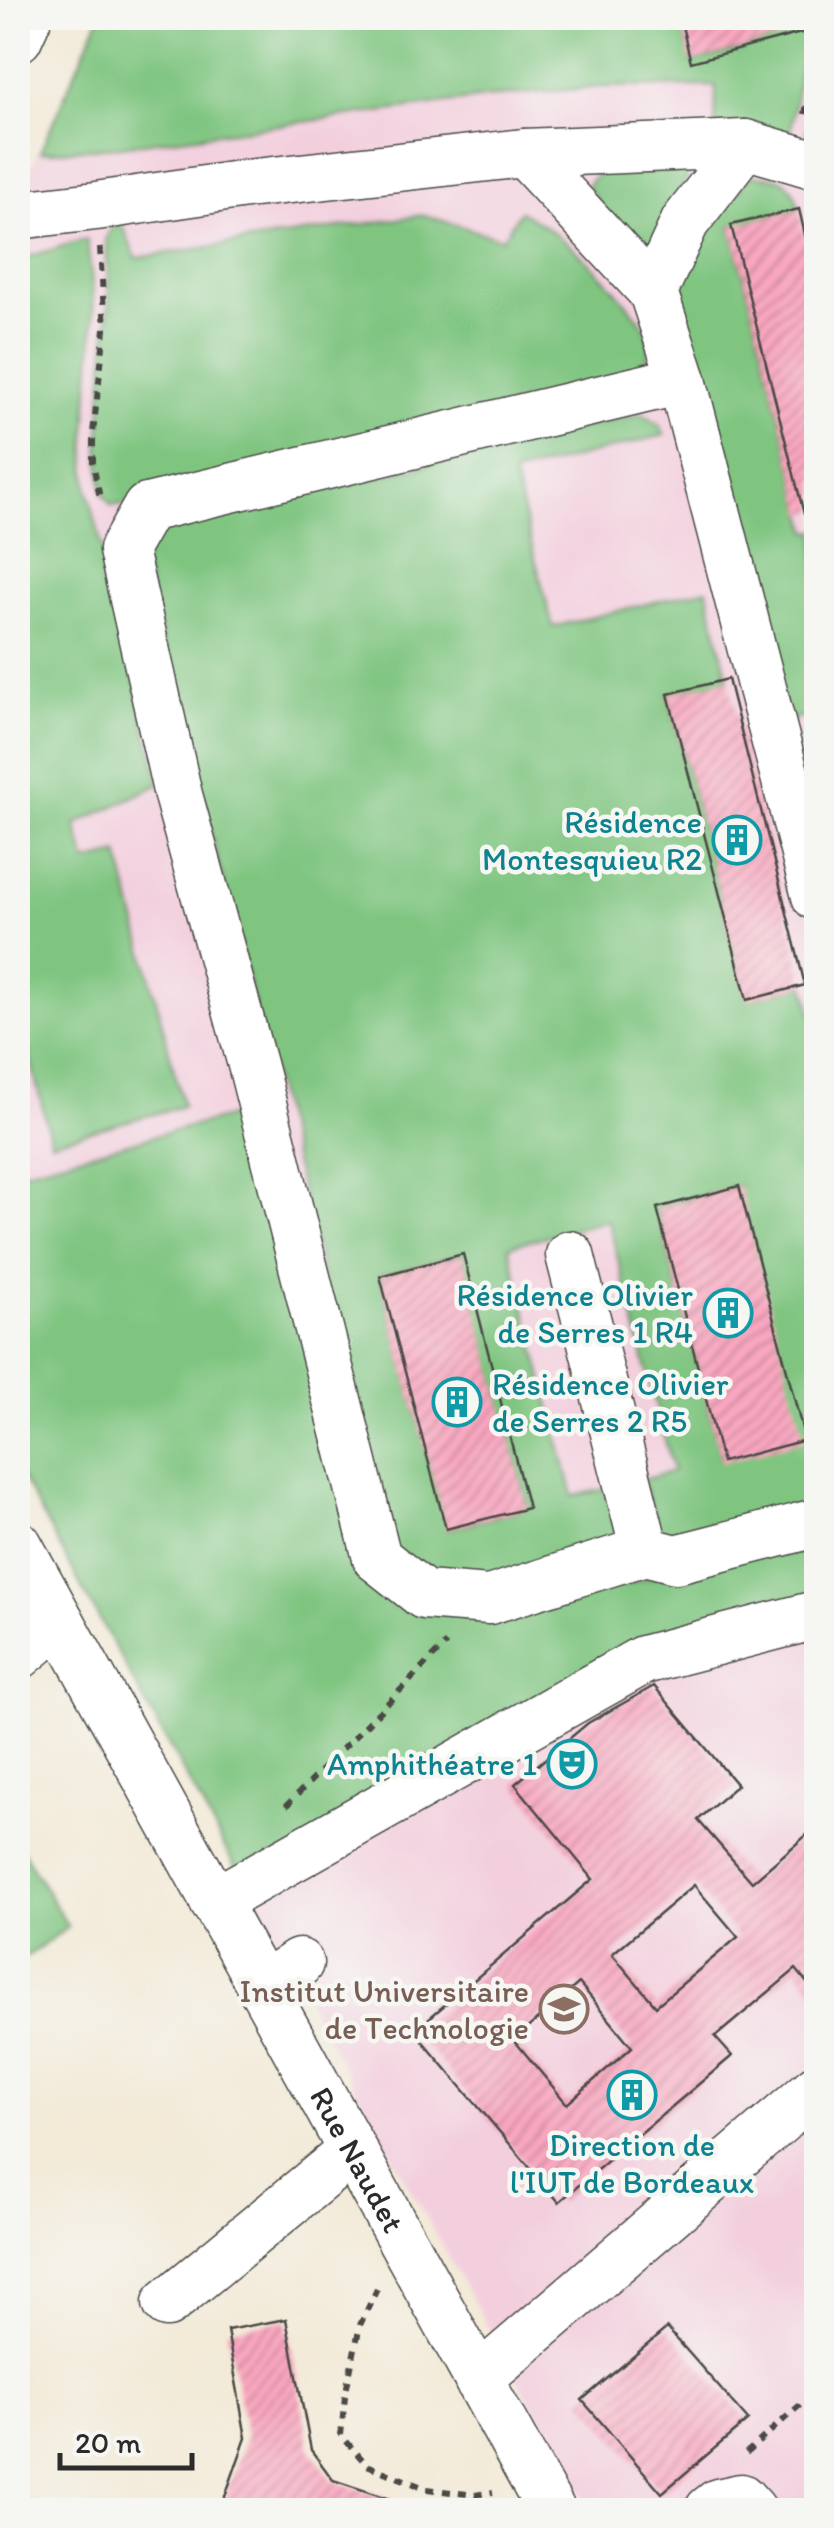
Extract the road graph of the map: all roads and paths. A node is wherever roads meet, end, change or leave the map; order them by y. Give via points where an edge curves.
1 (27, 18) edge
2 (18, 38) edge
3 (816, 58) edge
4 (745, 144) junction
5 (524, 153) junction
6 (807, 162) edge
7 (112, 204) junction
8 (18, 215) edge
9 (653, 292) junction
10 (682, 380) junction
11 (124, 550) junction
12 (816, 896) edge
13 (570, 1255) dead end
14 (816, 1524) edge
15 (18, 1545) edge
16 (645, 1551) junction
17 (489, 1600) junction
18 (816, 1615) edge
19 (60, 1621) junction
20 (18, 1656) edge
21 (273, 1819) dead end
22 (214, 1902) junction
23 (816, 2088) edge
24 (352, 2150) junction
25 (412, 2260) junction
26 (166, 2302) dead end
27 (478, 2379) junction
28 (816, 2391) edge
29 (543, 2496) edge
30 (734, 2506) edge

1 - 2 street
3 - 6 path
4 - 5 street
4 - 6 street
4 - 9 street via 685,222
5 - 7 street
5 - 9 street
7 - 8 street
7 - 11 path via 100,232 106,330 93,464 104,517
9 - 10 street
10 - 11 street via 147,508
10 - 12 street
11 - 17 street via 178,795 377,1558 424,1595
13 - 16 street
14 - 16 street via 676,1559
15 - 19 street, Rue Naudet
16 - 17 street
17 - 21 path
18 - 22 street via 644,1660
19 - 20 street
19 - 22 street, Rue Naudet
22 - 24 street, Rue Naudet via 281,1976
23 - 27 street
24 - 25 street, Rue Naudet
24 - 26 street
25 - 27 street, Rue Naudet
25 - 29 path via 368,2304 342,2435 367,2466 427,2489
27 - 29 street, Rue Naudet
28 - 30 path via 745,2454

